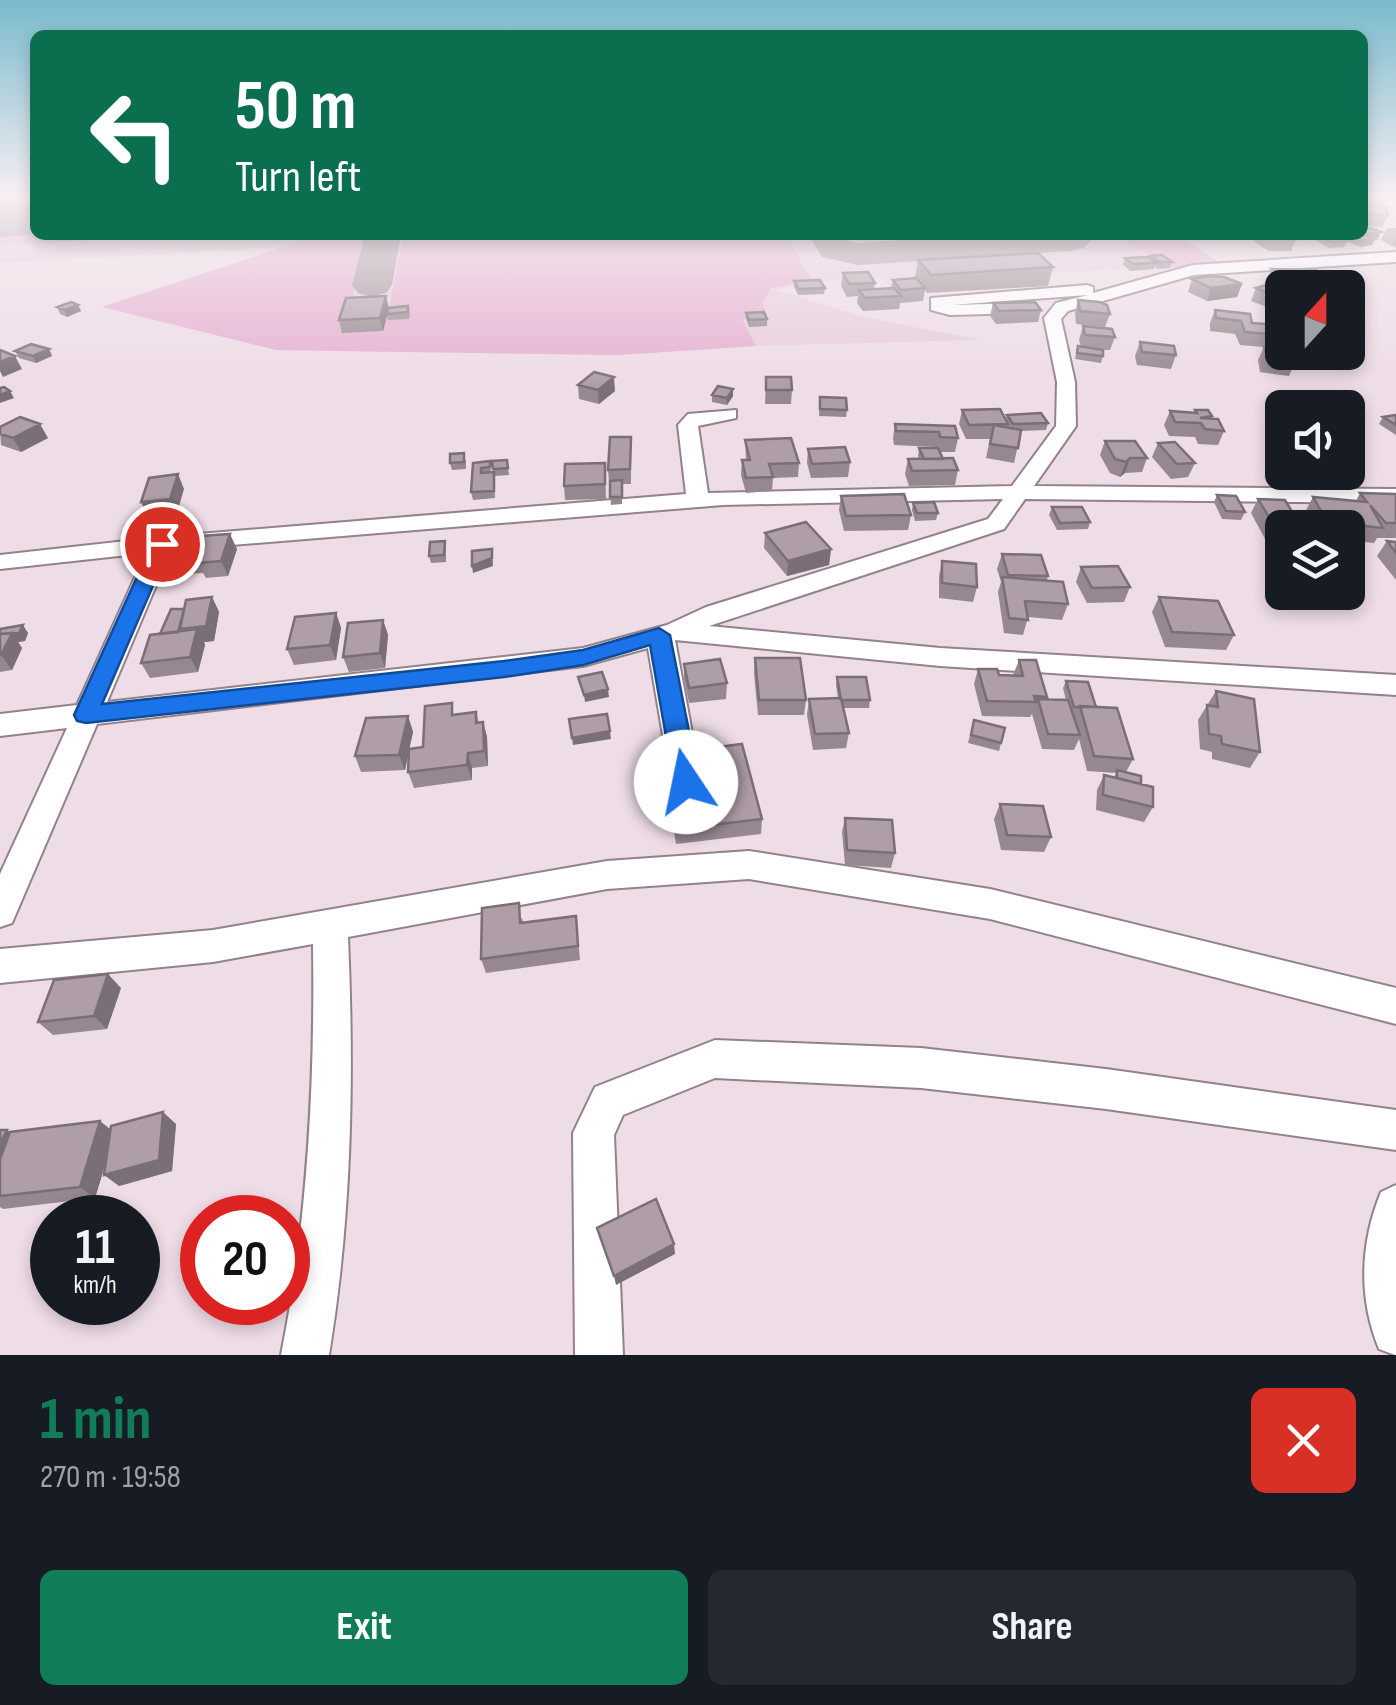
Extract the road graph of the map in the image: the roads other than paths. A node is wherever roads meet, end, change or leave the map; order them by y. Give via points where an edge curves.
1 (1312, 259) edge
2 (1344, 259) edge
3 (1315, 261) junction
4 (1174, 263) edge
5 (1249, 263) junction
6 (1134, 287) junction
7 (1062, 307) junction
8 (729, 414) dead end
9 (1022, 492) junction
10 (1396, 496) edge
11 (698, 500) junction
12 (162, 544) junction
13 (0, 562) edge
14 (667, 633) junction
15 (1396, 685) edge
16 (86, 715) junction
17 (0, 725) edge
18 (686, 782) dead end
19 (0, 912) edge
20 (330, 926) junction
21 (0, 966) edge
22 (1396, 1006) edge
23 (1396, 1130) edge
24 (1396, 1208) edge
25 (1396, 1332) edge
26 (306, 1355) edge
27 (599, 1355) edge

1 - 3 street
2 - 3 street
3 - 5 street
4 - 5 street
5 - 6 street
6 - 7 street
6 - 7 street via 937,301 950,310
7 - 9 street via 1052,318 1066,382 1066,426
8 - 11 street via 688,425
9 - 10 street
9 - 11 street
9 - 14 street via 996,524
11 - 12 street
12 - 13 street
12 - 16 street
14 - 15 street
14 - 16 street via 583,657 504,669
14 - 18 street
16 - 17 street
16 - 19 street
20 - 21 street via 213,946
20 - 22 street via 607,875 749,865 990,904
20 - 26 street via 334,1056 316,1306
23 - 27 street via 921,1068 715,1058 609,1101 593,1133
24 - 25 street via 1384,1276

